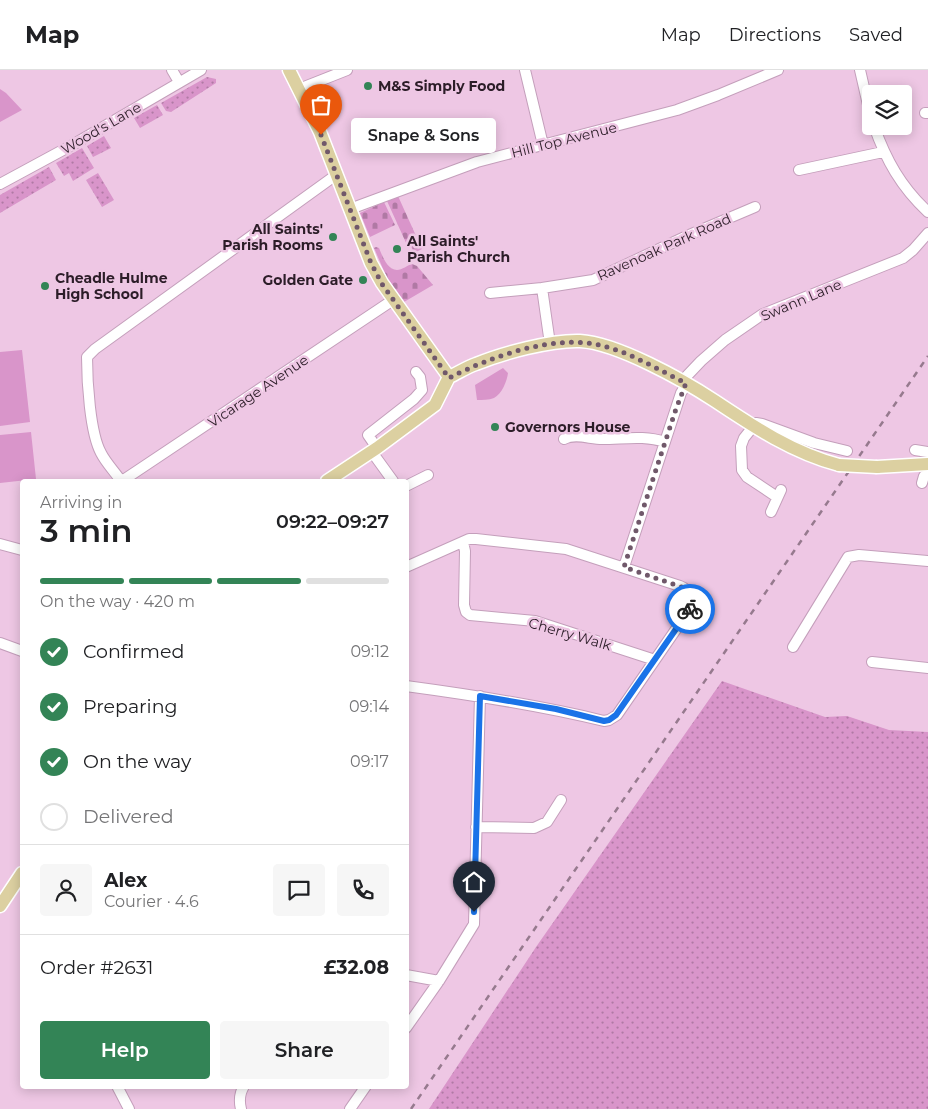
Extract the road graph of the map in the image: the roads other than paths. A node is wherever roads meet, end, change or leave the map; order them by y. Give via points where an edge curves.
1 (172, 70) edge
2 (201, 70) edge
3 (289, 70) edge
4 (347, 70) edge
5 (525, 70) edge
6 (778, 70) edge
7 (860, 70) edge
8 (180, 82) junction
9 (863, 85) edge
10 (299, 89) junction
11 (877, 135) edge
12 (543, 145) junction
13 (883, 152) junction
14 (798, 170) dead end
15 (336, 175) junction
16 (0, 184) edge
17 (755, 207) dead end
18 (350, 209) junction
19 (928, 212) edge
20 (928, 233) edge
21 (542, 288) junction
22 (490, 293) dead end
23 (393, 300) junction
24 (550, 344) junction
25 (416, 372) dead end
26 (449, 378) junction
27 (684, 382) junction
28 (754, 427) junction
29 (564, 439) dead end
30 (665, 442) junction
31 (375, 450) junction
32 (915, 450) dead end
33 (847, 451) dead end
34 (928, 452) edge
35 (928, 464) edge
36 (428, 475) dead end
37 (120, 479) edge
38 (125, 479) edge
39 (330, 479) edge
40 (393, 479) edge
41 (409, 484) edge
42 (771, 512) dead end
43 (463, 542) junction
44 (0, 544) edge
45 (20, 549) edge
46 (928, 561) edge
47 (409, 565) edge
48 (624, 567) junction
49 (0, 643) edge
50 (793, 647) dead end
51 (20, 650) edge
52 (655, 660) junction
53 (872, 662) dead end
54 (928, 668) edge
55 (409, 686) edge
56 (480, 696) junction
57 (561, 800) dead end
58 (476, 827) junction
59 (20, 876) edge
60 (0, 906) edge
61 (409, 975) edge
62 (439, 981) junction
63 (409, 1024) edge
64 (118, 1089) edge
65 (242, 1089) edge
66 (364, 1089) edge
67 (129, 1109) edge
68 (241, 1109) edge
69 (350, 1109) edge

1 - 8 street
2 - 8 street, Wood's Lane
3 - 10 main road
4 - 10 street
5 - 12 street
6 - 12 street, Hill Top Avenue via 678,110
7 - 9 street
8 - 16 street, Wood's Lane
10 - 15 main road
11 - 13 street
12 - 18 street, Hill Top Avenue via 445,173
13 - 14 street
13 - 19 street via 914,199
15 - 18 main road
15 - 37 street via 87,357 94,436 101,453
17 - 21 street, Ravenoak Park Road via 593,280
18 - 23 main road via 371,263
20 - 27 street, Swann Lane via 903,258 763,314 725,340 701,361
21 - 22 street, Ravenoak Park Road
21 - 24 street
23 - 26 main road
23 - 38 street, Vicarage Avenue
24 - 26 main road via 476,364
24 - 27 main road via 581,341 606,347
25 - 31 street via 422,390 366,432
26 - 31 main road via 436,405
27 - 28 main road
27 - 30 street
28 - 33 street via 756,423 762,424
28 - 35 main road, bridge via 795,450 839,465
28 - 42 street via 741,446 742,470 747,477 779,493
29 - 30 street via 576,433 604,439 633,437
30 - 48 street
31 - 39 main road
31 - 40 street
32 - 34 street
36 - 41 street
43 - 47 street
43 - 48 street via 476,539 566,549
43 - 52 street, Cherry Walk via 464,605 470,615 534,621
44 - 45 street
46 - 50 street via 859,555 848,557
48 - 52 street via 687,589 691,596 690,609
49 - 51 street
52 - 56 street via 616,715 609,720
53 - 54 street
55 - 56 street
56 - 58 street
57 - 58 street via 547,822 534,828
58 - 62 street via 474,924
59 - 60 main road
61 - 62 street
62 - 63 street
64 - 67 street
65 - 68 street
66 - 69 street

